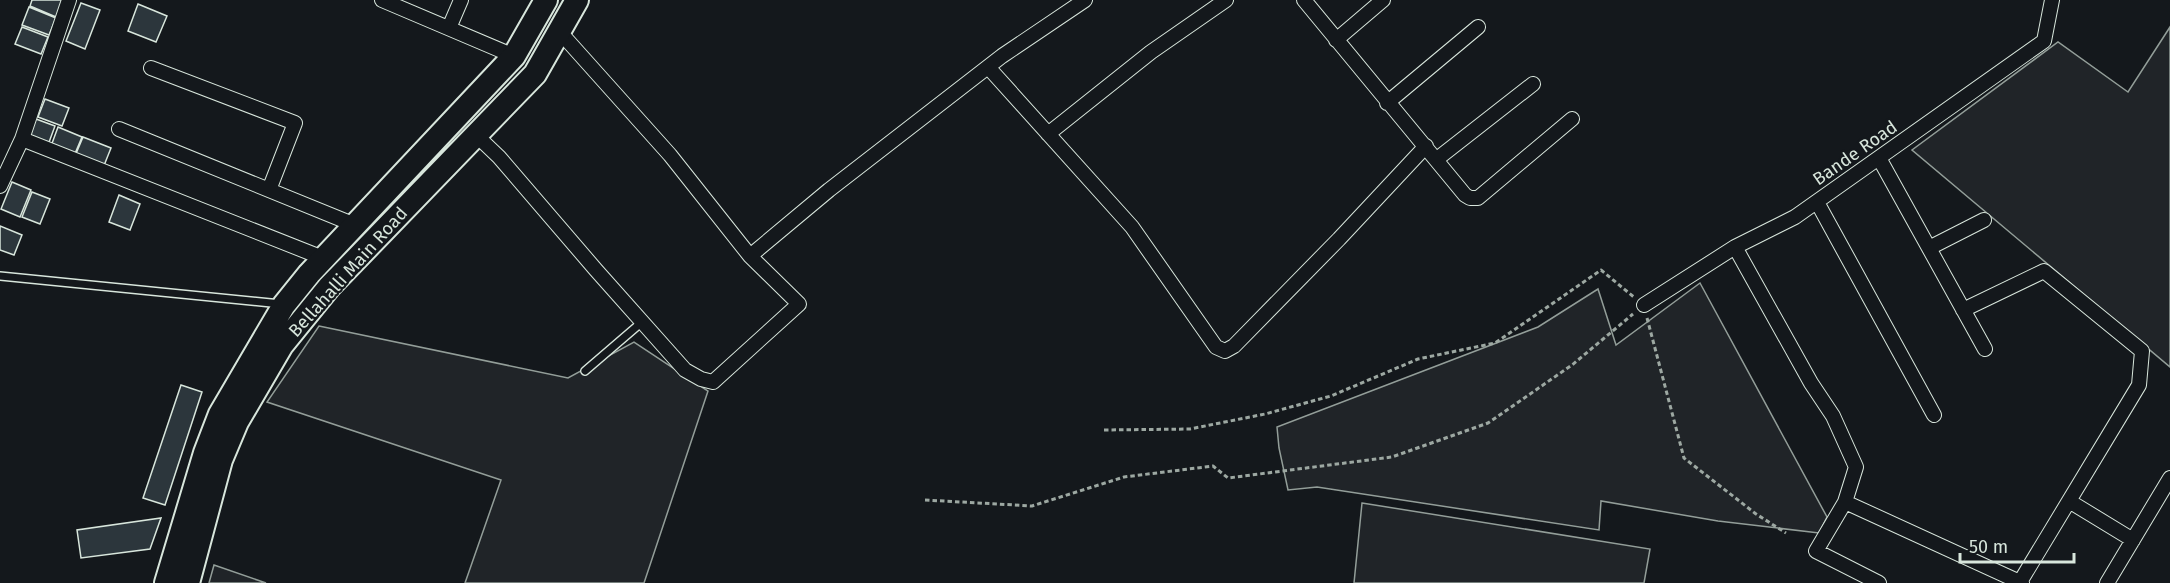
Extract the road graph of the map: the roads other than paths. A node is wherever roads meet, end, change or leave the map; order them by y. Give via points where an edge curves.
1 (69, 0) edge
2 (382, 0) edge
3 (461, 0) edge
4 (546, 0) edge
5 (577, 0) edge
6 (1085, 0) edge
7 (1226, 0) edge
8 (1304, 0) edge
9 (1383, 0) edge
10 (2052, 0) edge
11 (1478, 27) dead end
12 (449, 28) junction
13 (559, 31) junction
14 (1336, 40) junction
15 (514, 56) junction
16 (988, 67) junction
17 (151, 68) dead end
18 (1533, 84) dead end
19 (1387, 103) junction
20 (1572, 119) dead end
21 (119, 129) dead end
22 (1048, 134) junction
23 (476, 135) junction
24 (22, 140) junction
25 (1426, 146) junction
26 (1879, 158) junction
27 (1437, 159) junction
28 (0, 186) edge
29 (269, 190) junction
30 (1817, 201) junction
31 (1984, 220) dead end
32 (355, 225) junction
33 (1735, 247) junction
34 (1929, 248) junction
35 (750, 256) junction
36 (323, 258) junction
37 (0, 276) edge
38 (284, 305) junction
39 (1644, 305) road end
40 (1963, 310) junction
41 (642, 322) junction
42 (1985, 349) dead end
43 (585, 371) dead end
44 (1934, 415) dead end
45 (2170, 478) edge
46 (2069, 501) junction
47 (1845, 502) junction
48 (2133, 540) junction
49 (166, 583) edge
50 (188, 583) edge
51 (1879, 583) edge
52 (2021, 583) edge
53 (2107, 583) edge

1 - 24 street
2 - 12 street
3 - 12 street
4 - 15 main road, Bellahalli Main Road
5 - 13 main road, Bellahalli Main Road
6 - 16 street
7 - 22 street via 1151,52
8 - 14 street
9 - 14 street
10 - 26 street, Bande Road via 2044,41
11 - 19 street
12 - 15 street
13 - 23 main road, Bellahalli Main Road via 535,74
13 - 35 street via 670,155
14 - 19 street
15 - 32 main road, Bellahalli Main Road
16 - 22 street
16 - 35 street
17 - 29 street via 295,123
18 - 27 street
19 - 25 street
20 - 27 street via 1478,198 1465,195
21 - 29 street
22 - 25 street via 1132,227 1216,347 1225,351 1340,239
23 - 41 street
23 - 50 main road, Bellahalli Main Road via 329,287 282,345 237,422 221,460
24 - 28 street
24 - 36 street
25 - 27 street
26 - 30 street, Bande Road
26 - 34 street
29 - 32 street
30 - 33 street, Bande Road via 1795,217
30 - 44 street
31 - 34 street
32 - 36 main road, Bellahalli Main Road
33 - 39 street, Bande Road
33 - 47 street via 1833,416 1856,467
34 - 40 street
35 - 41 street via 798,304 713,382 685,370
36 - 38 main road, Bellahalli Main Road
37 - 38 lane
38 - 49 main road, Bellahalli Main Road via 220,414
40 - 42 street
40 - 46 street via 2044,271 2142,351 2139,385
41 - 43 lane
45 - 48 street
46 - 48 street
46 - 52 street
47 - 51 street via 1816,551
47 - 52 street
48 - 53 street

